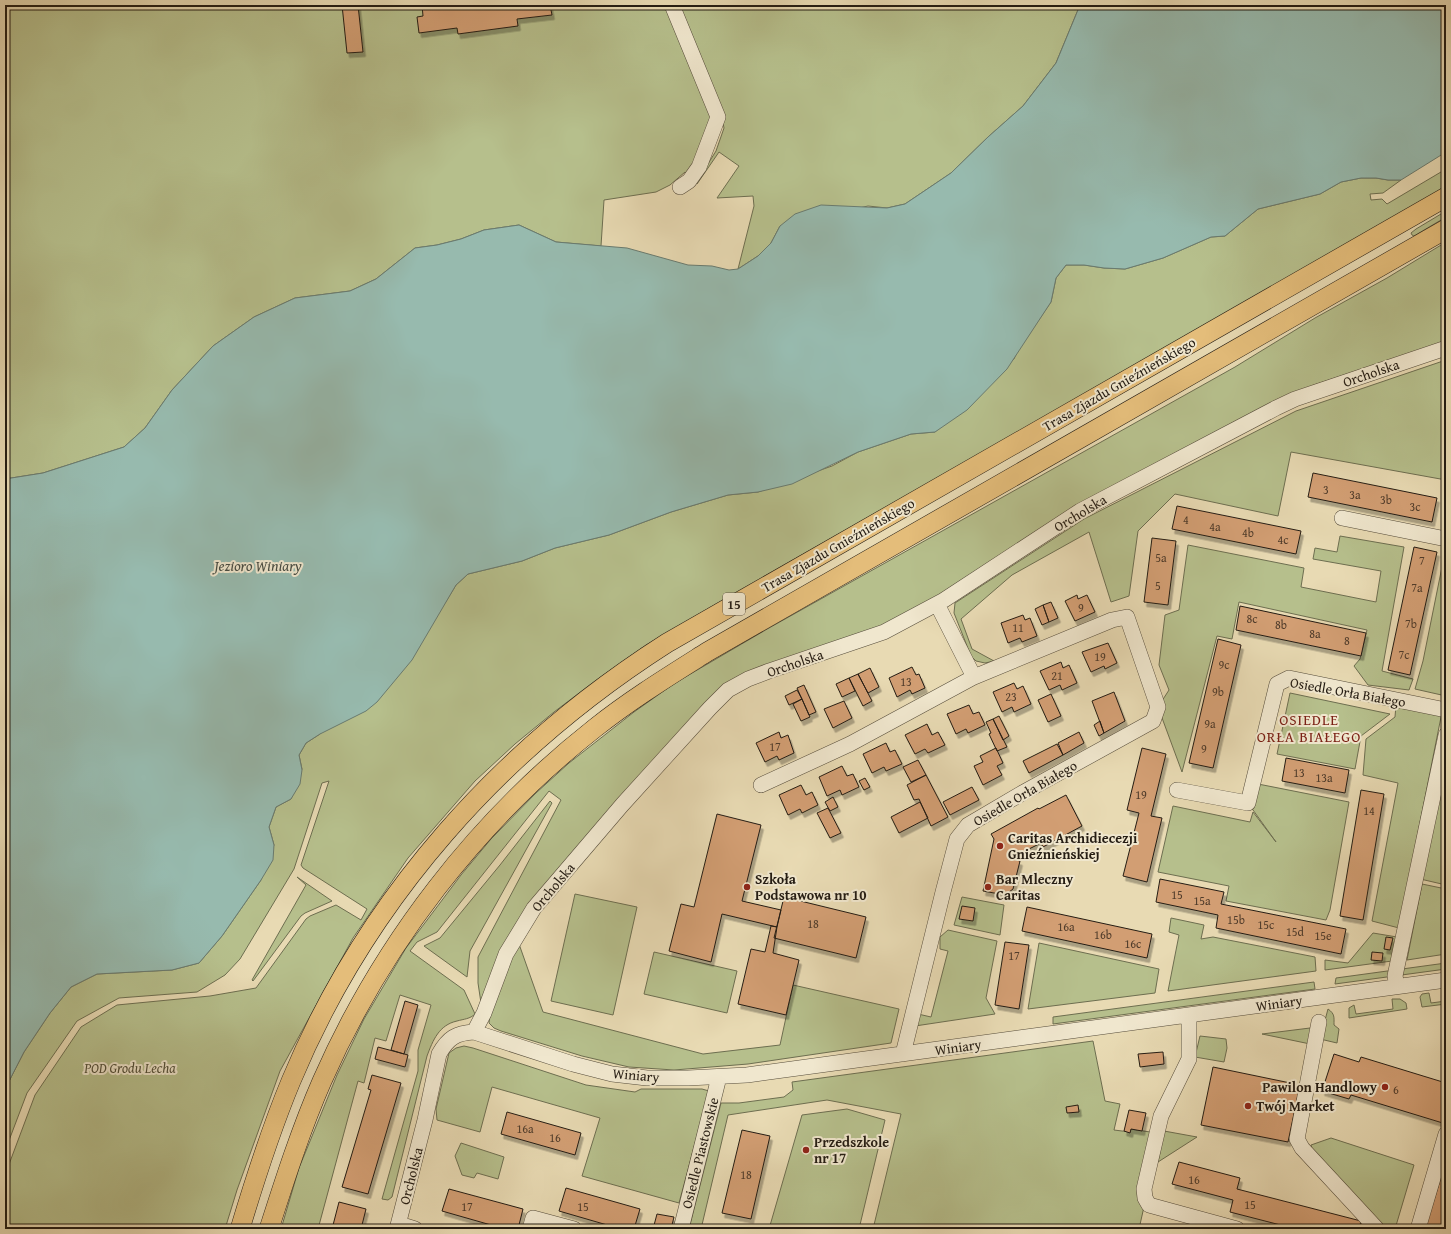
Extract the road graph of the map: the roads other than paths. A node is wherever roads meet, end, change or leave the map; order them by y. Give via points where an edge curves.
1 (672, 5) edge
2 (680, 187) dead end
3 (1446, 197) edge
4 (1446, 229) edge
5 (1446, 348) edge
6 (1342, 518) dead end
7 (1446, 539) edge
8 (937, 604) junction
9 (974, 677) junction
10 (1446, 710) edge
11 (1446, 735) edge
12 (761, 785) dead end
13 (1177, 790) dead end
14 (1446, 980) edge
15 (1397, 986) junction
16 (1188, 1015) junction
17 (1319, 1022) dead end
18 (474, 1032) junction
19 (903, 1054) junction
20 (719, 1077) junction
21 (1446, 1134) edge
22 (398, 1227) edge
23 (240, 1229) edge
24 (270, 1229) edge
25 (415, 1229) edge
26 (530, 1229) edge
27 (574, 1229) edge
28 (682, 1229) edge
29 (1237, 1229) edge
30 (1377, 1229) edge
31 (1418, 1229) edge

1 - 2 street via 718,117 699,168 689,181
3 - 23 main road, Trasa Zjazdu Gnieźnieńskiego / 15 via 667,643 602,687 554,725 502,773 453,824 400,890 359,950 329,1003 292,1079 266,1145
4 - 24 main road, Trasa Zjazdu Gnieźnieńskiego / 15 via 707,652 624,706 558,758 504,810 460,858 384,964 347,1028 322,1080 296,1148
5 - 8 street, Orcholska via 1295,399 1276,408 1080,511
6 - 7 street
8 - 9 street
8 - 18 street, Orcholska via 884,632 768,670 728,690 622,805 534,908 506,954 484,1013
9 - 12 street via 850,744
9 - 19 street, Osiedle Orła Białego via 1112,620 1127,617 1158,706 1153,721 968,825 957,839
10 - 13 street, Osiedle Orła Białego via 1289,678 1277,684 1248,803
11 - 15 street via 1395,976
14 - 15 street, Winiary
15 - 16 street, Winiary
16 - 19 street, Winiary
16 - 29 street via 1189,1060 1161,1116 1144,1198 1149,1205
17 - 30 street via 1297,1139 1302,1148
18 - 20 street, Winiary via 612,1074 647,1078
18 - 22 street, Orcholska via 462,1032 451,1038 439,1054
19 - 20 street, Winiary
20 - 28 street, Osiedle Piastowskie
21 - 31 street
22 - 25 street
26 - 27 street via 533,1218

